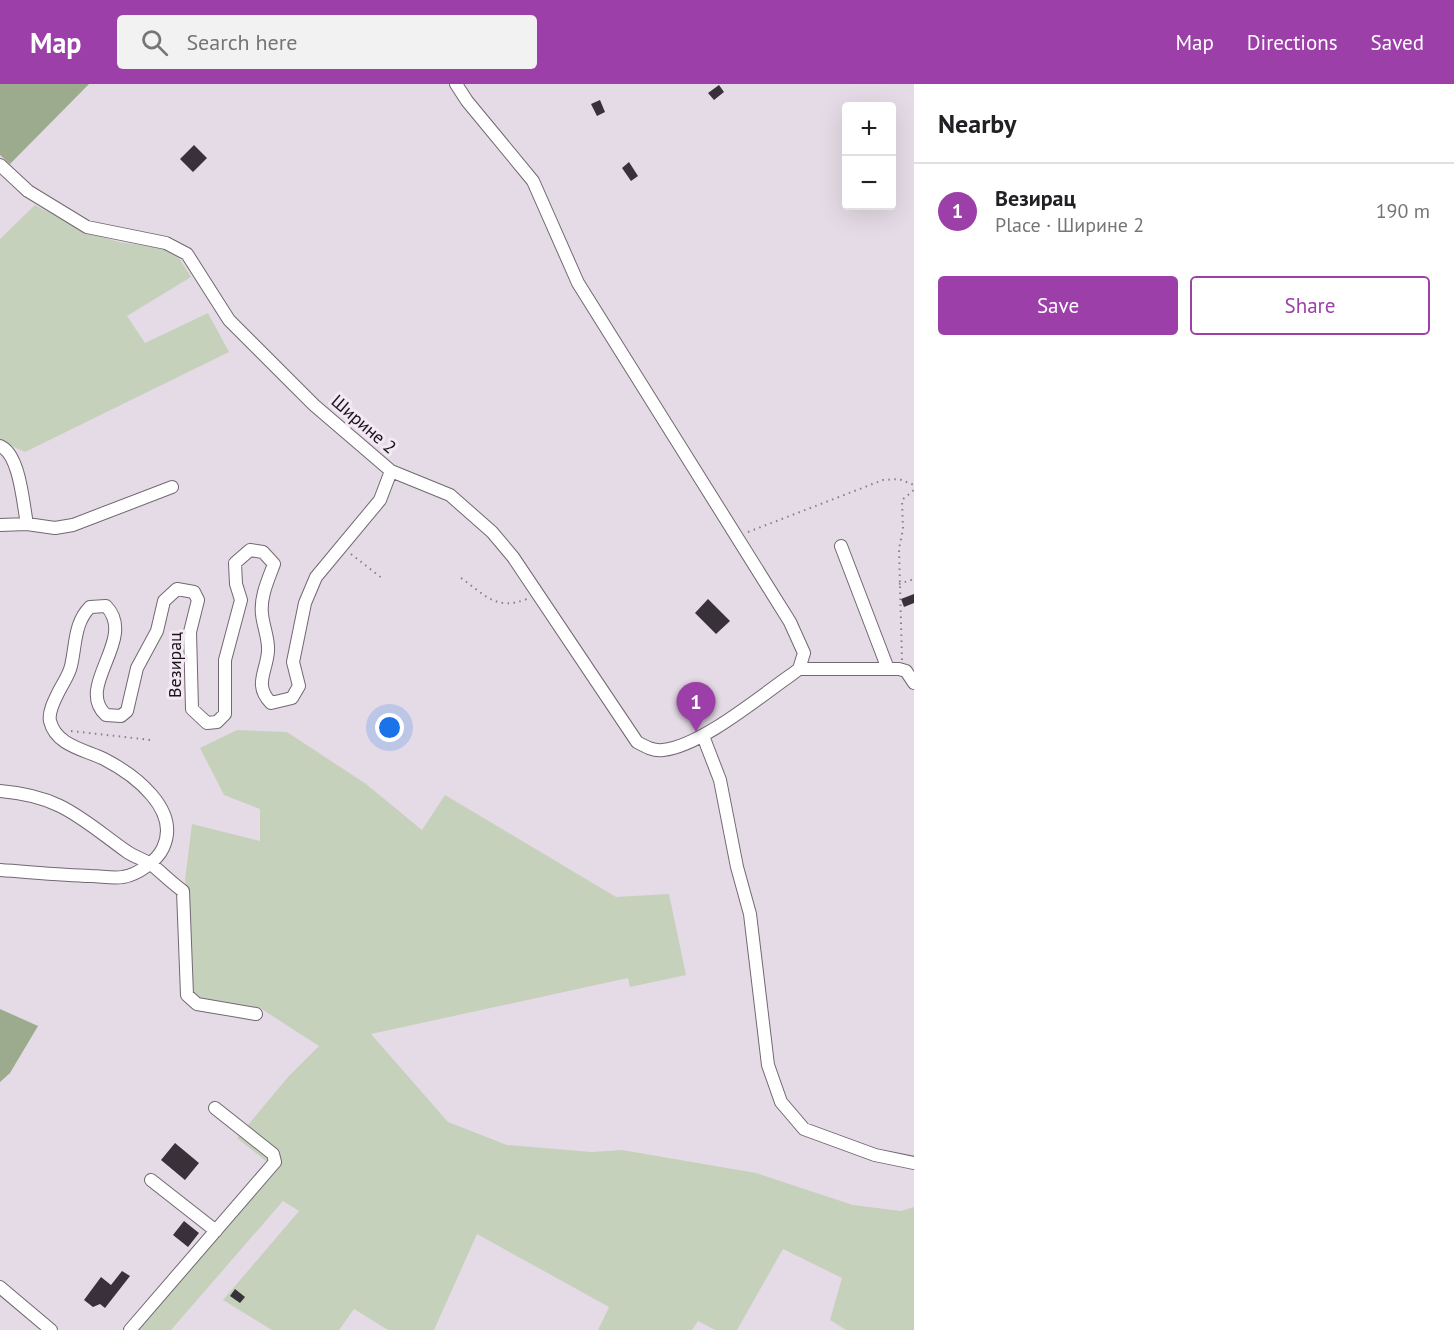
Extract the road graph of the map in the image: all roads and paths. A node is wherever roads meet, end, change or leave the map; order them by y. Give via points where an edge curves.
1 (456, 84) edge
2 (0, 165) edge
3 (0, 446) edge
4 (391, 471) junction
5 (914, 485) edge
6 (172, 487) dead end
7 (914, 490) edge
8 (27, 524) junction
9 (0, 525) edge
10 (737, 537) junction
11 (342, 546) junction
12 (841, 546) dead end
13 (461, 578) dead end
14 (383, 579) dead end
15 (914, 579) edge
16 (899, 584) junction
17 (538, 593) junction
18 (799, 669) junction
19 (894, 669) junction
20 (914, 683) edge
21 (54, 729) junction
22 (703, 736) junction
23 (151, 740) dead end
24 (0, 791) edge
25 (150, 863) junction
26 (0, 870) edge
27 (256, 1014) dead end
28 (215, 1108) dead end
29 (914, 1163) edge
30 (151, 1180) dead end
31 (216, 1231) junction
32 (0, 1287) edge
33 (51, 1330) edge
34 (130, 1330) edge

1 - 10 street via 533,181 578,283
2 - 4 street, Ширине 2 via 28,191 87,227 166,243 187,254 229,320 314,405
3 - 8 street via 16,467
4 - 11 street, Везирац via 380,500
4 - 17 street, Ширине 2 via 450,495 492,532
5 - 10 path via 883,480
6 - 8 street via 73,525 55,528
7 - 16 path via 902,500
8 - 9 street
10 - 18 street via 800,642 804,653
11 - 14 path
11 - 21 street, Везирац via 316,577 305,603 293,662 299,686 292,698 271,703 265,697 261,677 269,649 261,611 274,564 263,552 250,550 235,563 241,600 225,660 225,714 217,722 207,723 192,709 190,632 198,600 194,592 177,589 164,601 157,631 137,668 127,711 121,716 106,715 97,701 97,687 117,632 112,613 99,605 82,615 70,669 54,701 50,720
12 - 19 street
13 - 17 path via 497,603 510,605
15 - 16 path
16 - 19 path via 903,655
17 - 22 street, Ширине 2 via 637,742 651,750 664,750
18 - 19 street
18 - 22 street, Ширине 2
19 - 20 street via 906,671
21 - 23 path
21 - 25 street via 69,744 131,776 164,812 169,828 166,842
22 - 29 street via 720,780 750,914 768,1065 781,1102 804,1129 875,1155
24 - 25 street via 35,795 64,807 86,819 128,853
25 - 26 street via 124,877
25 - 27 street via 183,891 187,995 197,1004
28 - 31 street via 273,1154 275,1162
30 - 31 street
31 - 34 street
32 - 33 street

